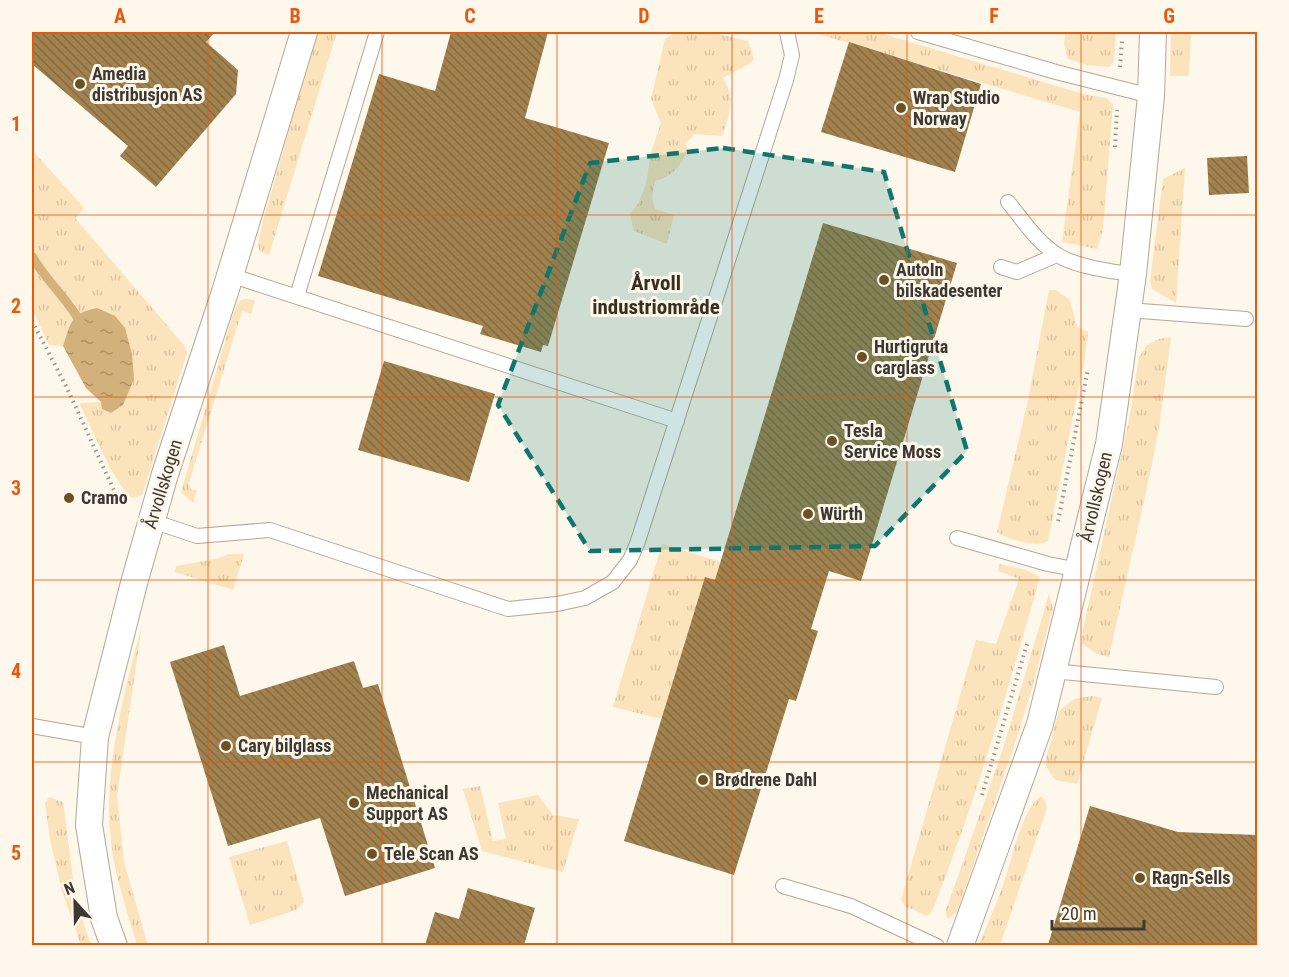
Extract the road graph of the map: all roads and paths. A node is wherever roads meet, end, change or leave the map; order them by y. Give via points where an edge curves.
1 (304, 32) edge
2 (377, 32) edge
3 (787, 32) edge
4 (918, 32) edge
5 (1122, 32) edge
6 (1153, 32) edge
7 (1119, 87) junction
8 (1151, 96) junction
9 (1114, 156) dead end
10 (1008, 202) dead end
11 (1057, 255) junction
12 (1001, 267) dead end
13 (1133, 274) junction
14 (230, 275) junction
15 (297, 296) junction
16 (1128, 310) junction
17 (1246, 320) dead end
18 (32, 321) edge
19 (1090, 363) dead end
20 (677, 421) junction
21 (152, 521) junction
22 (957, 538) dead end
23 (1048, 564) junction
24 (1079, 570) junction
25 (1031, 633) dead end
26 (1053, 671) junction
27 (1216, 687) dead end
28 (32, 726) edge
29 (95, 737) junction
30 (980, 801) dead end
31 (783, 886) dead end
32 (114, 945) edge
33 (937, 945) edge
34 (960, 945) edge

1 - 14 street, Årvollskogen
2 - 15 lane
3 - 20 lane via 792,55 786,80
4 - 7 lane
5 - 7 path
6 - 8 street, Årvollskogen
7 - 8 lane
7 - 9 path
8 - 13 street, Årvollskogen
10 - 11 lane via 1035,236
11 - 12 lane via 1017,272
11 - 13 lane via 1103,271
13 - 16 street, Årvollskogen
14 - 15 lane
14 - 21 street, Årvollskogen
15 - 20 lane
16 - 17 lane
16 - 24 street, Årvollskogen via 1109,444
18 - 21 path via 118,499 132,513
19 - 23 path
20 - 21 lane via 630,560 613,582 585,598 557,604 508,609 270,530 197,536
21 - 29 street, Årvollskogen
22 - 23 lane
23 - 24 lane
24 - 26 street, Årvollskogen
25 - 30 path
26 - 27 lane
26 - 34 street, Årvollskogen via 1040,724
28 - 29 lane
29 - 32 street, Årvollskogen via 89,825 104,918
31 - 33 lane via 850,906

